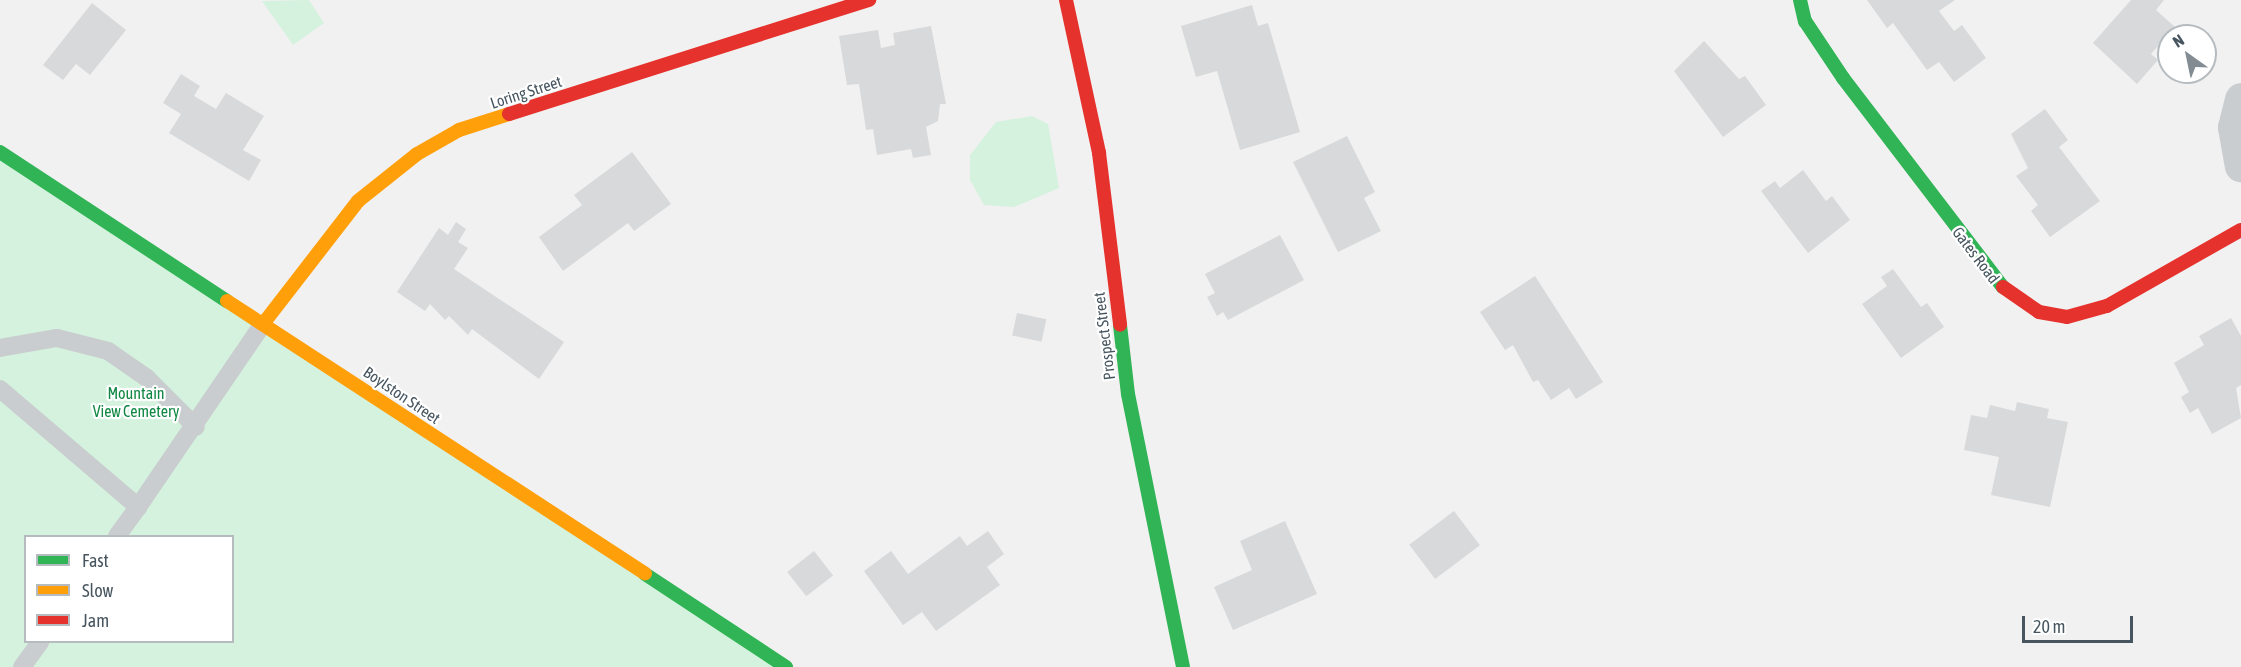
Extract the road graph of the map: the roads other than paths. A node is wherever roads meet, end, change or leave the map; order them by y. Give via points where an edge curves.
1 (869, 0) edge
2 (1066, 0) edge
3 (1800, 0) edge
4 (2241, 99) edge
5 (0, 152) edge
6 (2241, 165) edge
7 (2241, 230) edge
8 (263, 324) junction
9 (0, 348) edge
10 (0, 389) edge
11 (196, 427) junction
12 (138, 507) junction
13 (118, 535) edge
14 (39, 643) edge
15 (22, 667) edge
16 (786, 667) edge
17 (1183, 667) edge

1 - 8 street, Loring Street via 459,130 417,153 358,201 326,237
2 - 17 street, Prospect Street via 1099,153 1128,394
3 - 7 street, Gates Road via 1805,21 1843,78 1996,282 2038,312 2067,317 2107,306
4 - 6 street via 2234,127
5 - 8 street, Boylston Street
8 - 11 lane
8 - 16 street, Boylston Street
9 - 11 lane via 57,338 108,351 147,378
10 - 12 lane
11 - 12 lane
12 - 13 lane
14 - 15 lane

